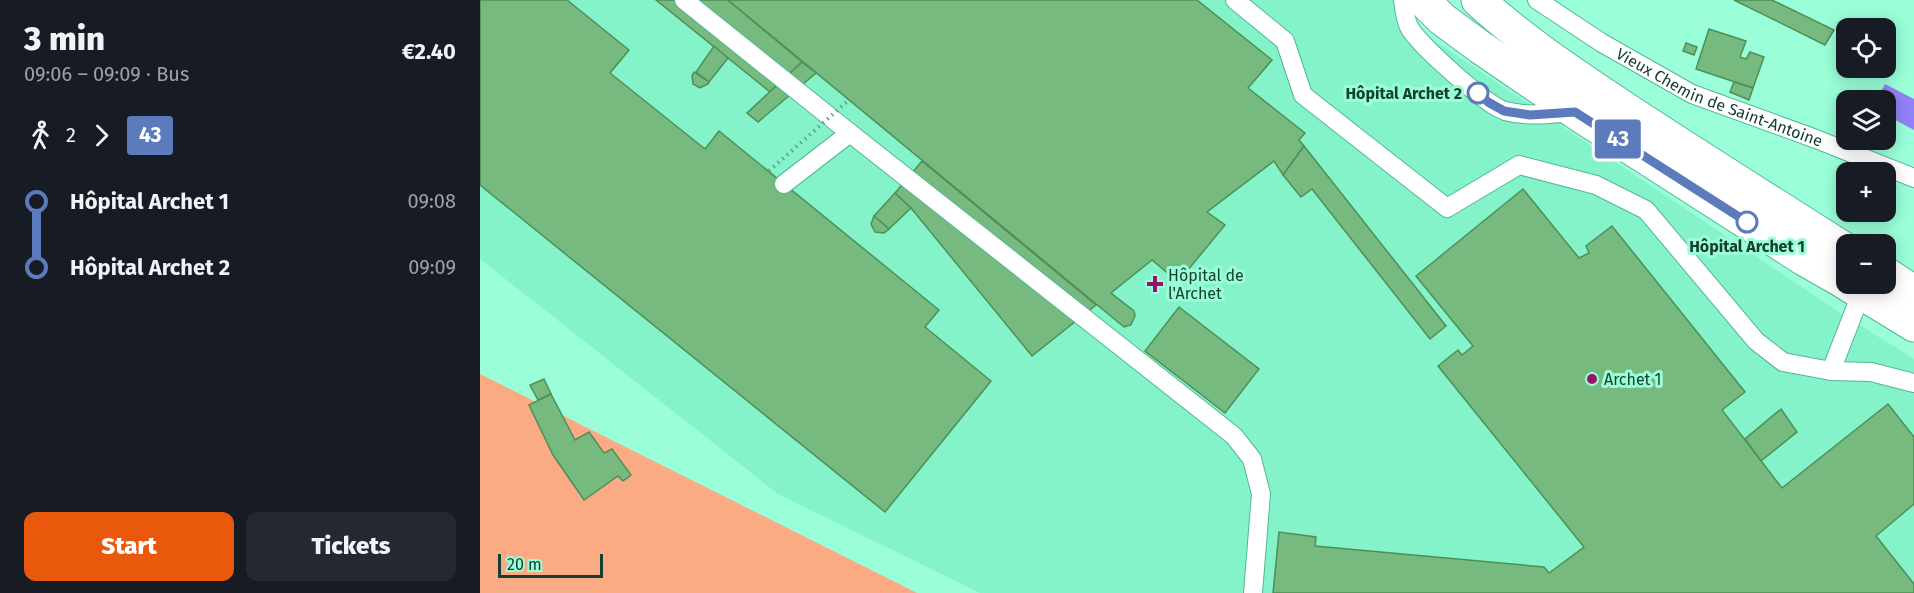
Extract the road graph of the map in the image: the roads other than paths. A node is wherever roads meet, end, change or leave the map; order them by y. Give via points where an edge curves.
1 (684, 0) edge
2 (1235, 0) edge
3 (1403, 0) edge
4 (1423, 0) edge
5 (1478, 0) edge
6 (1537, 0) edge
7 (1575, 112) junction
8 (850, 133) junction
9 (1914, 178) edge
10 (784, 184) dead end
11 (1836, 244) edge
12 (1836, 270) edge
13 (1896, 289) edge
14 (1914, 292) edge
15 (1857, 294) edge
16 (1875, 294) edge
17 (1914, 325) edge
18 (1831, 371) junction
19 (1914, 383) edge
20 (1253, 593) edge

1 - 8 lane
2 - 18 lane via 1285,41 1304,95 1448,208 1519,165 1596,185 1646,210 1756,341 1783,362
3 - 7 lane via 1408,25 1420,43 1488,102 1504,111 1530,115
4 - 7 street via 1442,19
5 - 11 street via 1549,58
6 - 9 lane, Vieux Chemin de Saint-Antoine via 1602,43 1692,94
7 - 12 street via 1736,216
8 - 10 lane
8 - 20 lane via 1234,436 1252,459 1261,494
13 - 14 street
15 - 18 lane
16 - 17 street
18 - 19 lane via 1871,372

